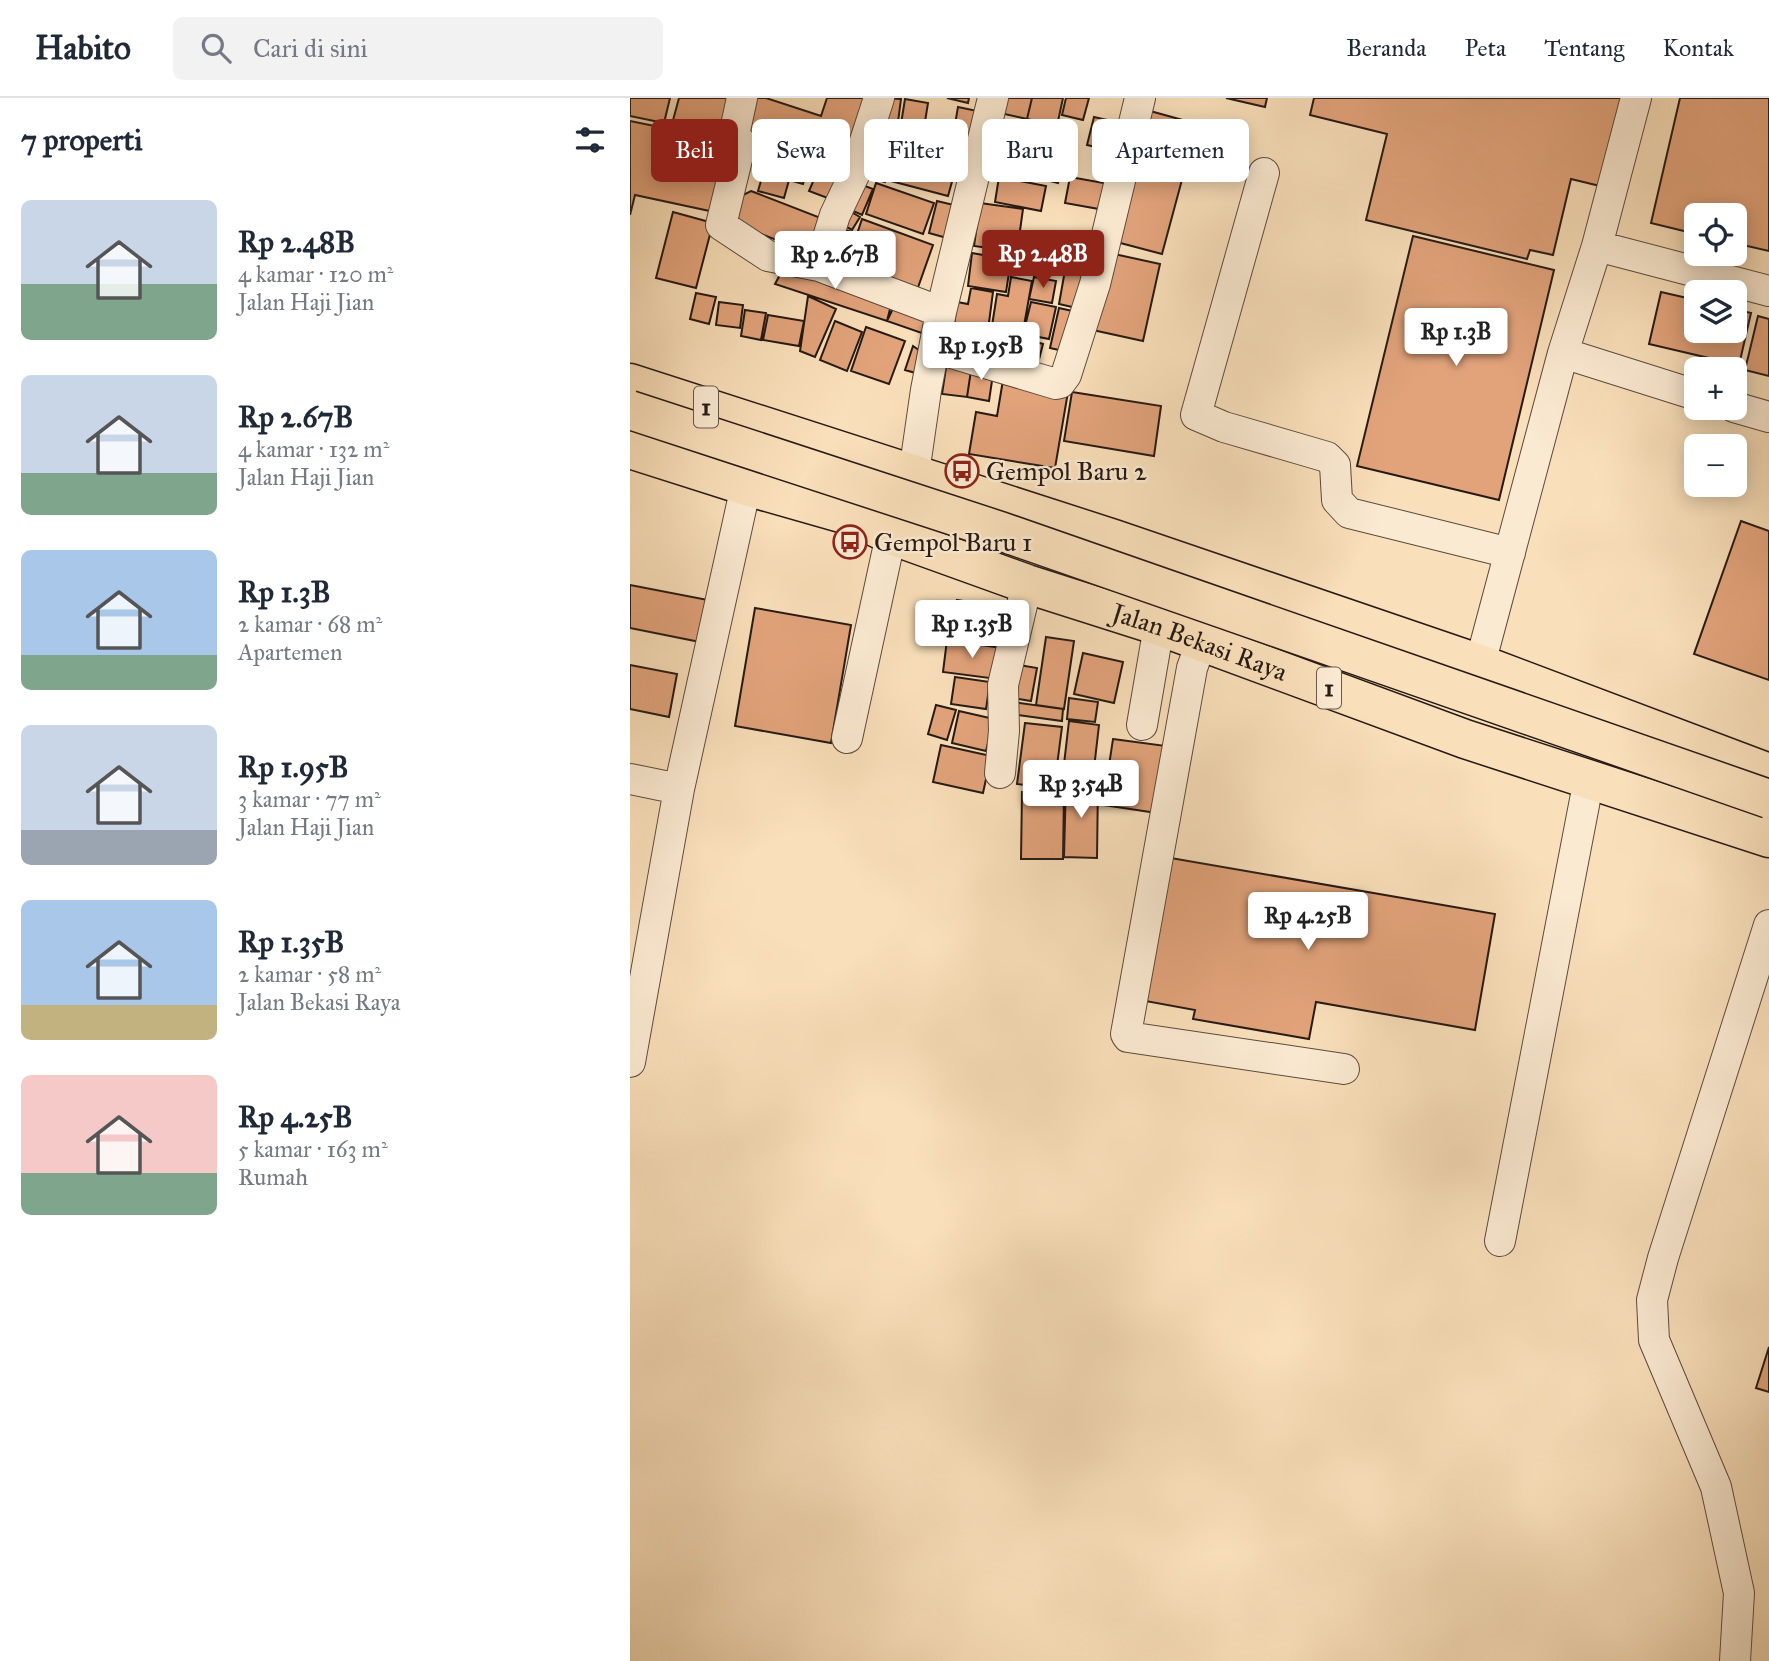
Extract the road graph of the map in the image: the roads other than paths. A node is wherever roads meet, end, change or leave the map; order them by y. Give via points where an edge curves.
1 (742, 98) edge
2 (879, 98) edge
3 (993, 98) edge
4 (1140, 98) edge
5 (1636, 98) edge
6 (1264, 173) dead end
7 (1597, 246) junction
8 (820, 266) junction
9 (1769, 291) edge
10 (942, 312) junction
11 (935, 348) junction
12 (1563, 353) junction
13 (630, 383) edge
14 (1684, 391) edge
15 (630, 410) edge
16 (1747, 411) edge
17 (1769, 418) edge
18 (783, 432) junction
19 (630, 449) edge
20 (914, 473) junction
21 (757, 490) junction
22 (891, 536) junction
23 (1510, 553) junction
24 (1027, 584) junction
25 (1159, 626) junction
26 (1201, 642) junction
27 (1480, 664) junction
28 (1142, 725) dead end
29 (847, 738) dead end
30 (1000, 773) dead end
31 (1769, 773) edge
32 (630, 779) edge
33 (1589, 779) junction
34 (679, 789) junction
35 (1769, 799) edge
36 (1769, 838) edge
37 (1769, 925) edge
38 (630, 1062) edge
39 (1344, 1069) dead end
40 (1500, 1241) dead end
41 (1735, 1661) edge

1 - 8 street via 734,135 741,143 722,225 768,256
2 - 8 street
3 - 10 street
4 - 11 street via 1095,284 1060,383
5 - 7 street
6 - 23 street via 1196,415 1327,457 1335,465 1336,500 1349,513
7 - 9 street
7 - 12 street
8 - 10 street
10 - 11 street
11 - 20 street
12 - 14 street
12 - 23 street
13 - 18 highway, 1
15 - 35 highway, bridge via 1000,531
16 - 17 street
18 - 20 highway, 1
18 - 21 highway
19 - 21 highway, Jalan Bekasi Raya / 1
20 - 27 highway, 1
21 - 22 highway, Jalan Bekasi Raya / 1 via 855,517
21 - 34 street
22 - 24 highway, Jalan Bekasi Raya / 1
22 - 29 street
23 - 27 street
24 - 25 highway, Jalan Bekasi Raya / 1
24 - 30 street via 1003,685
25 - 26 highway, Jalan Bekasi Raya / 1
25 - 28 street
26 - 33 highway, Jalan Bekasi Raya / 1 via 1465,739
26 - 39 street via 1192,668 1126,1034
27 - 31 highway, 1
32 - 34 street
33 - 36 highway, Jalan Bekasi Raya / 1
33 - 40 street
34 - 38 street
37 - 41 street via 1652,1300 1654,1340 1716,1487 1739,1593

